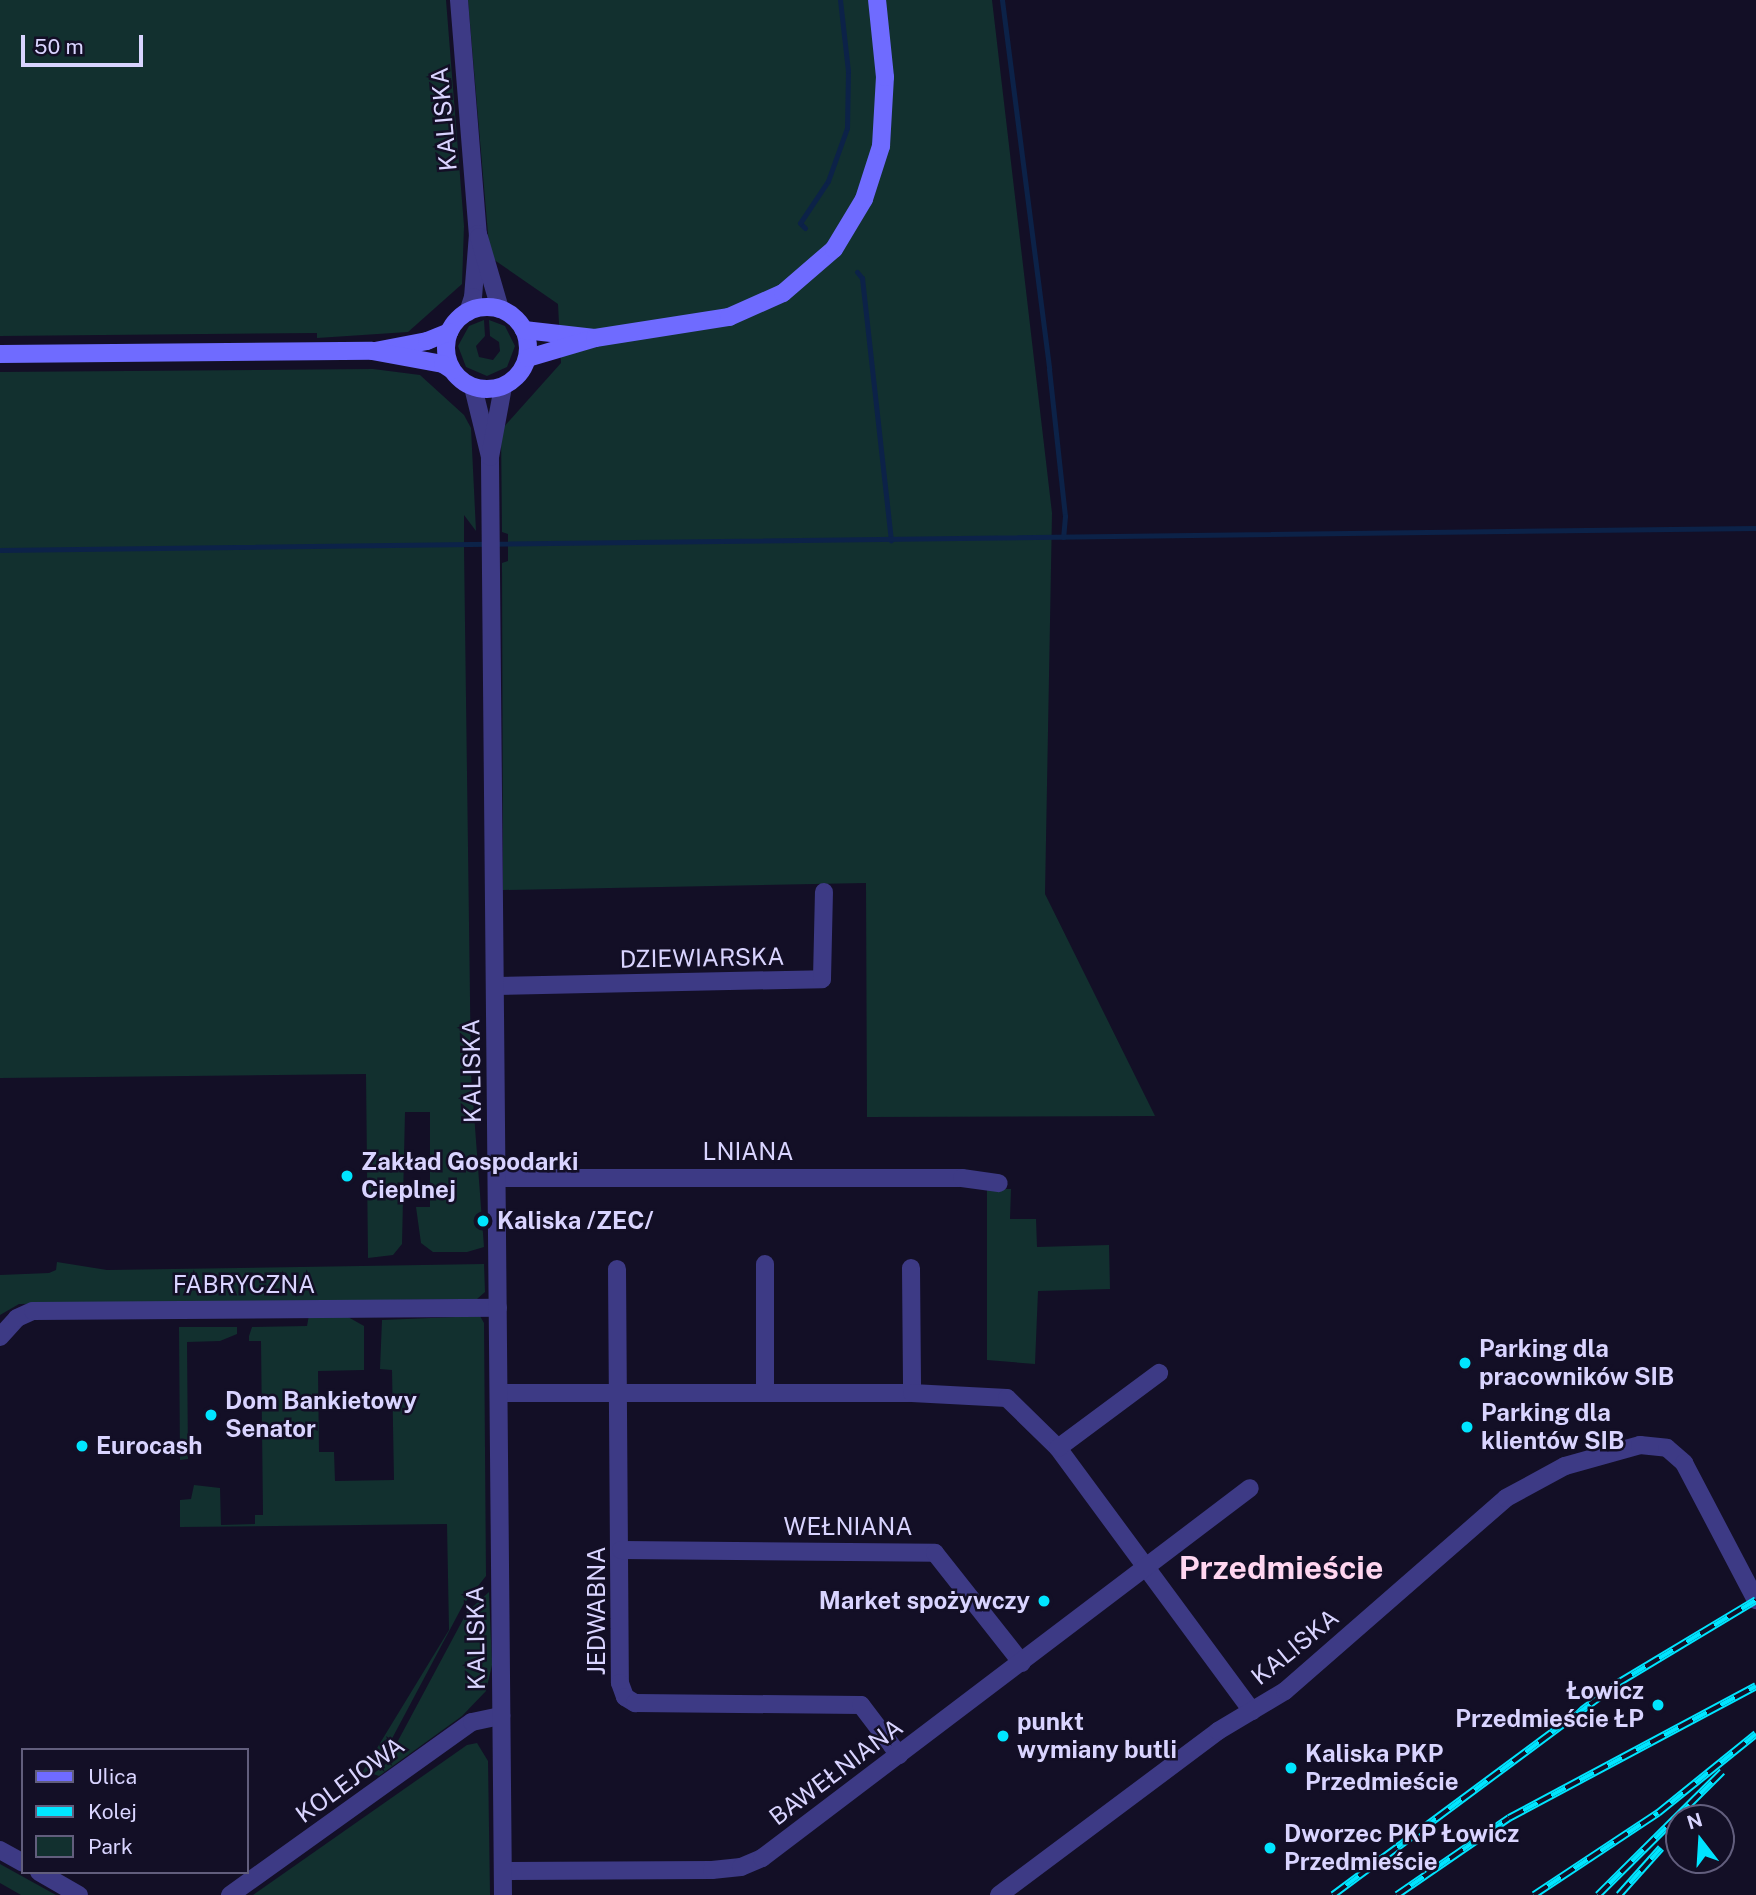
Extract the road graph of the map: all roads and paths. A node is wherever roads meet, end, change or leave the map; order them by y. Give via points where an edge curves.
1 (459, 0) edge
2 (877, 0) edge
3 (478, 234) junction
4 (500, 309) junction
5 (468, 312) junction
6 (524, 330) junction
7 (449, 332) junction
8 (595, 338) junction
9 (372, 351) junction
10 (0, 354) edge
11 (528, 358) junction
12 (452, 370) junction
13 (473, 387) junction
14 (503, 387) junction
15 (490, 457) junction
16 (824, 892) dead end
17 (495, 986) junction
18 (497, 1178) junction
19 (999, 1183) dead end
20 (765, 1264) dead end
21 (911, 1268) dead end
22 (617, 1269) dead end
23 (498, 1307) junction
24 (0, 1337) edge
25 (1159, 1373) dead end
26 (499, 1393) junction
27 (618, 1393) junction
28 (765, 1393) junction
29 (912, 1393) junction
30 (1058, 1448) junction
31 (1250, 1489) dead end
32 (621, 1550) junction
33 (1147, 1567) junction
34 (1756, 1600) edge
35 (1022, 1662) junction
36 (1252, 1711) junction
37 (502, 1716) junction
38 (899, 1755) junction
39 (0, 1850) edge
40 (21, 1862) edge
41 (503, 1871) junction
42 (42, 1874) edge
43 (79, 1895) edge
44 (230, 1895) edge
45 (503, 1895) edge
46 (999, 1895) edge

1 - 3 street, KALISKA
2 - 8 street via 885,77 881,146 864,199 834,249 783,293 729,317
3 - 4 street, KALISKA
3 - 5 street, KALISKA
4 - 5 street
4 - 6 street
5 - 7 street
6 - 8 street
6 - 11 street
7 - 9 street
7 - 12 street via 446,355
8 - 11 street
9 - 10 street
9 - 12 street via 443,364
11 - 14 street via 521,372
12 - 13 street
13 - 14 street
13 - 15 street, KALISKA
14 - 15 street, KALISKA
15 - 17 street, KALISKA
16 - 17 street, DZIEWIARSKA via 822,979
17 - 18 street, KALISKA
18 - 19 street, LNIANA via 962,1178
18 - 23 street, KALISKA
20 - 28 street
21 - 29 street
22 - 27 street, JEDWABNA
23 - 24 street, FABRYCZNA via 33,1311 18,1318
23 - 26 street, KALISKA
25 - 30 street
26 - 27 street
26 - 37 street, KALISKA
27 - 28 street
27 - 32 street, JEDWABNA
28 - 29 street
29 - 30 street via 1007,1398
30 - 33 street
31 - 33 street, BAWEŁNIANA
32 - 35 street, WEŁNIANA via 935,1553
32 - 38 street, JEDWABNA via 620,1683 625,1697 635,1703 861,1705
33 - 35 street, BAWEŁNIANA
33 - 36 street
34 - 36 street, KALISKA via 1684,1463 1667,1448 1640,1445 1578,1462 1506,1498 1286,1691
35 - 38 street, BAWEŁNIANA
36 - 46 street, KALISKA
37 - 41 street, KALISKA
37 - 44 street, KOLEJOWA via 472,1722
38 - 41 street, BAWEŁNIANA via 762,1858 741,1867
39 - 40 street
41 - 45 street, KALISKA
42 - 43 street

